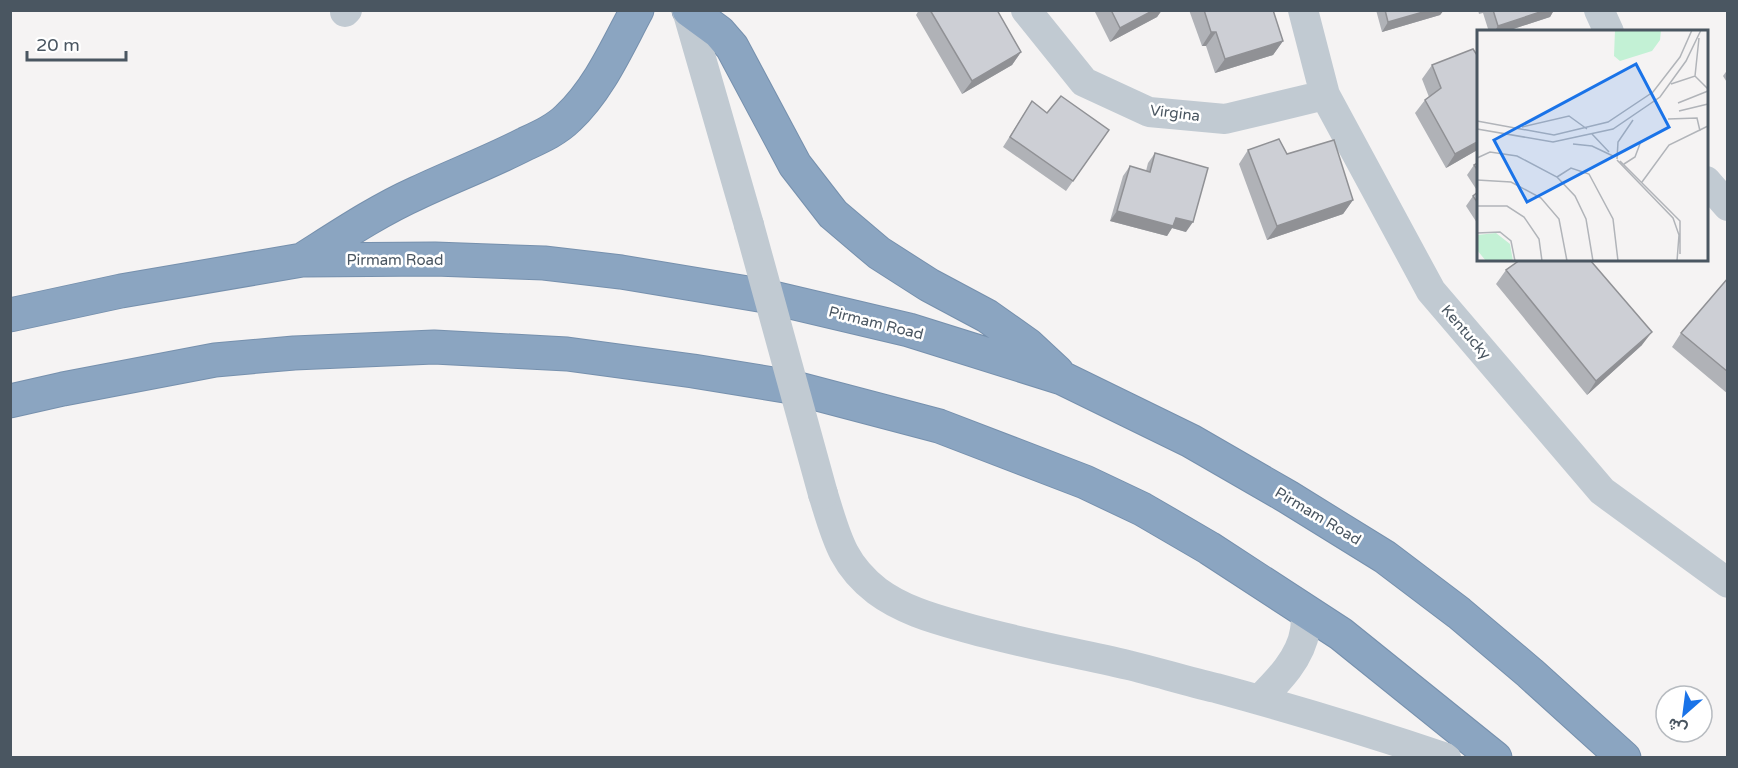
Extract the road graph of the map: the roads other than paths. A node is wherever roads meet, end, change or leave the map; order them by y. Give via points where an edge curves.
1 (637, 10) edge
2 (688, 10) edge
3 (1026, 10) edge
4 (1303, 10) edge
5 (1599, 10) edge
6 (1608, 30) edge
7 (1325, 95) junction
8 (1708, 182) edge
9 (1728, 206) edge
10 (302, 260) junction
11 (10, 315) edge
12 (1062, 378) junction
13 (10, 401) edge
14 (1728, 583) edge
15 (1306, 611) junction
16 (1259, 700) junction
17 (1446, 758) edge
18 (1495, 758) edge
19 (1624, 758) edge

1 - 10 highway via 594,87 567,119 547,134 415,194
2 - 12 highway via 732,47 795,165 834,214 879,253 987,316 1028,345
2 - 16 street, bridge via 823,494 837,540 852,568 879,593 928,617
3 - 7 street, Virgina via 1083,82 1149,112 1225,119
4 - 7 street, Kentucky
5 - 6 street
7 - 14 street, Kentucky via 1431,291 1602,491
8 - 9 street
10 - 11 highway, Pirmam Road via 121,291
10 - 12 highway, Pirmam Road via 544,263 621,272 765,296 909,330
12 - 19 highway, Pirmam Road via 1191,441 1385,557 1459,613
13 - 15 highway via 215,360 294,352 434,347 567,354 693,370 791,387 939,426 1064,473 1142,509
15 - 16 street via 1301,645 1287,669
15 - 18 highway via 1341,634
16 - 17 street

